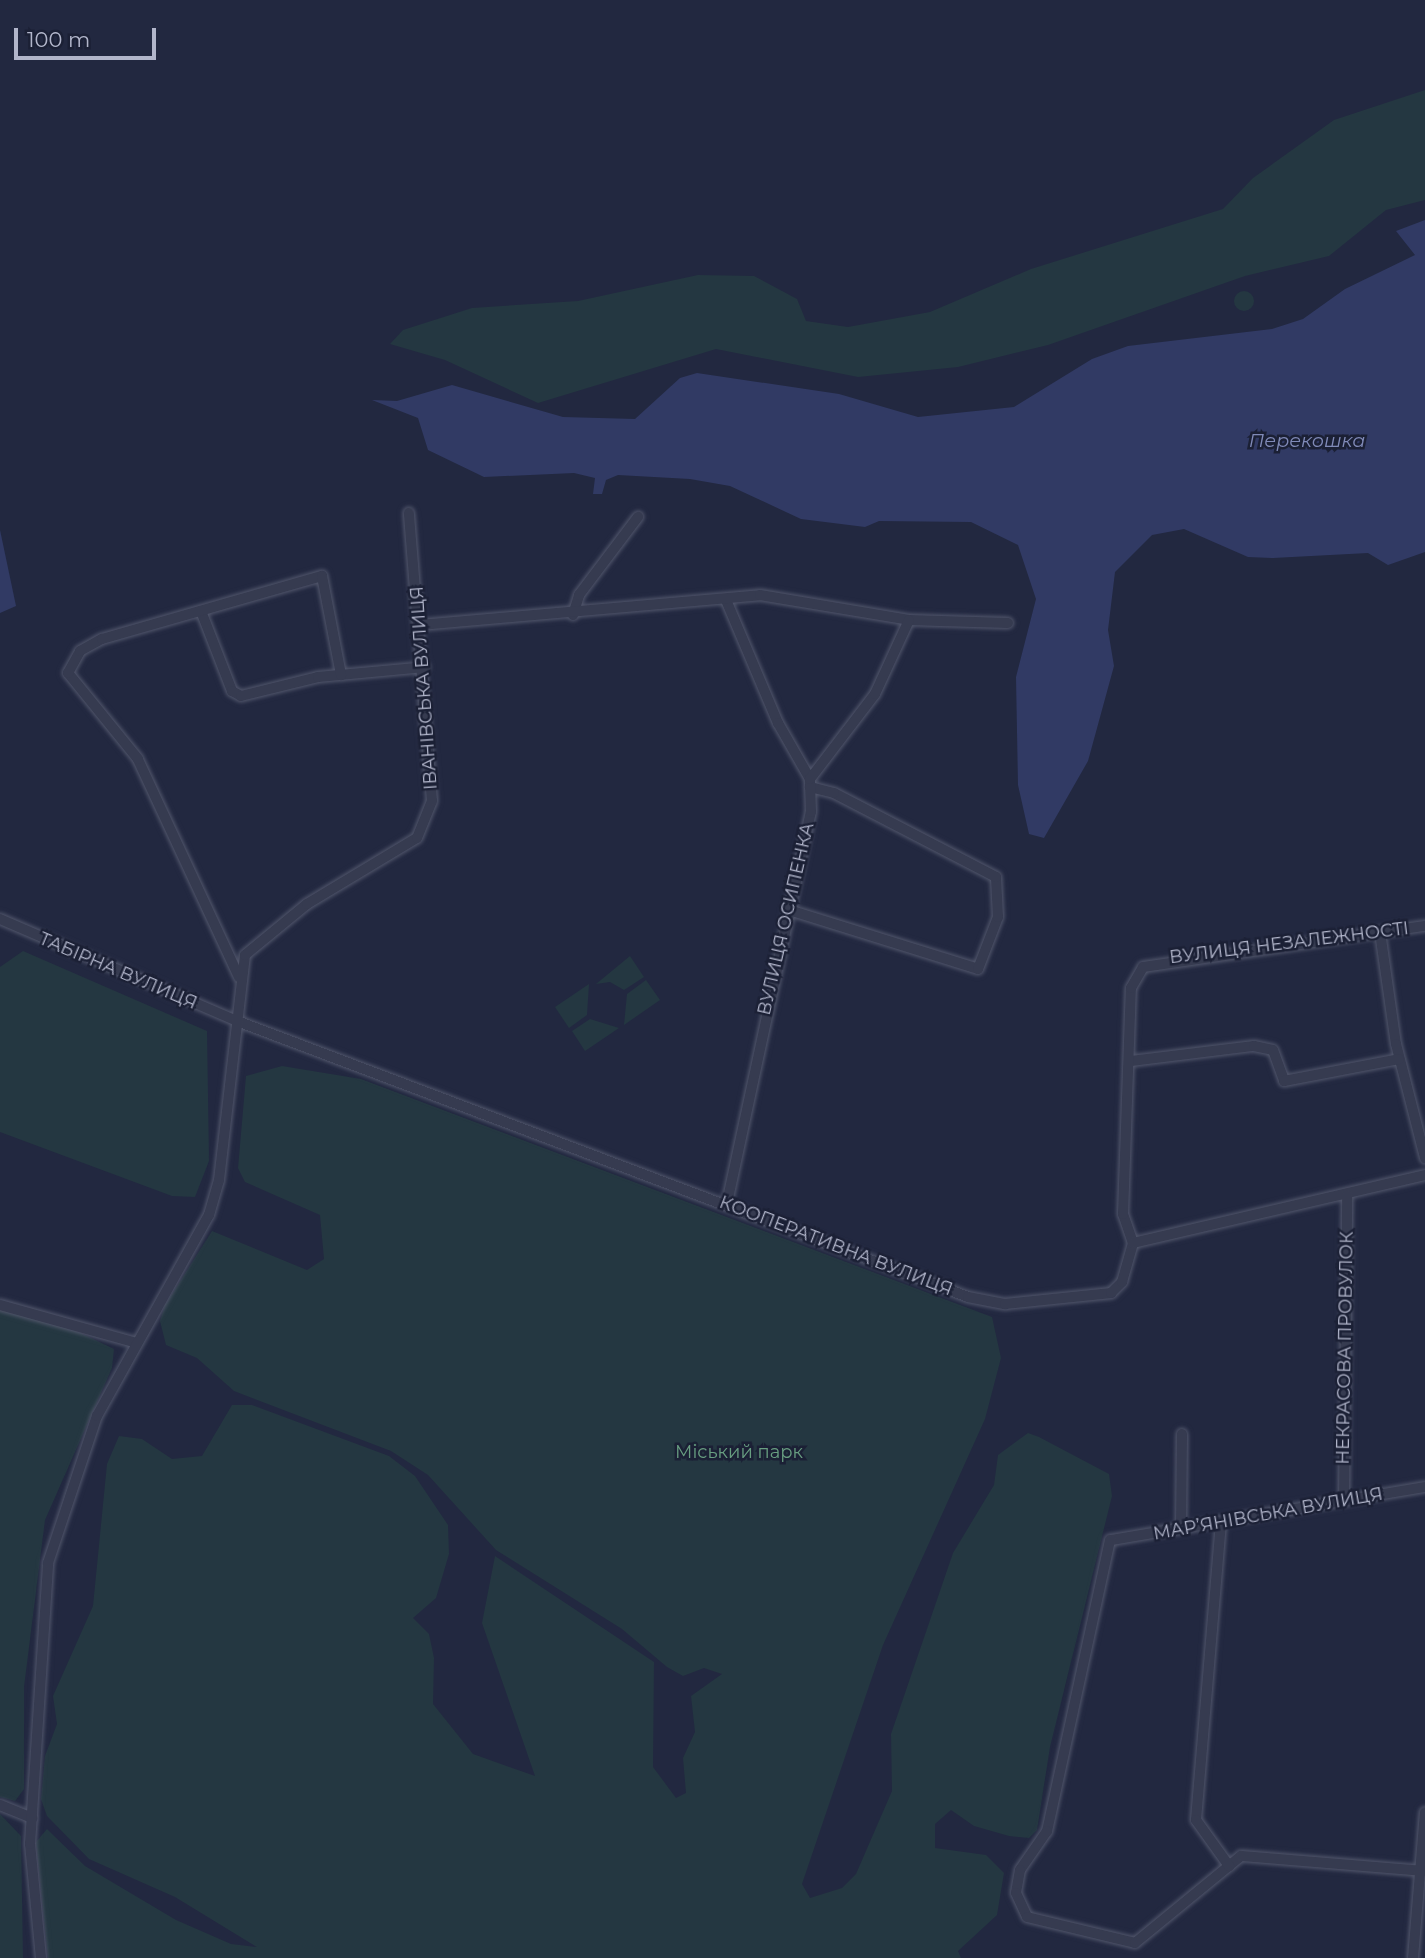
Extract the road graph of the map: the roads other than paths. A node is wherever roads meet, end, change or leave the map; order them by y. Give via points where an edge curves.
1 (409, 513) dead end
2 (638, 517) dead end
3 (726, 600) junction
4 (201, 611) junction
5 (573, 615) junction
6 (909, 620) junction
7 (1008, 623) dead end
8 (420, 625) junction
9 (425, 667) junction
10 (341, 675) junction
11 (810, 783) junction
12 (789, 909) junction
13 (0, 919) edge
14 (1425, 926) edge
15 (1380, 932) junction
16 (240, 994) junction
17 (237, 1021) junction
18 (1399, 1059) junction
19 (1131, 1061) junction
20 (1425, 1158) edge
21 (1425, 1175) edge
22 (1347, 1195) junction
23 (727, 1203) junction
24 (1133, 1243) junction
25 (0, 1305) edge
26 (133, 1342) junction
27 (1182, 1434) dead end
28 (1425, 1487) edge
29 (1344, 1501) junction
30 (1221, 1522) junction
31 (1181, 1528) junction
32 (0, 1805) edge
33 (1425, 1812) edge
34 (33, 1818) junction
35 (1229, 1866) junction
36 (1423, 1871) edge
37 (41, 1958) edge
38 (1413, 1958) edge

1 - 8 street, ІВАНІВСЬКА ВУЛИЦЯ
2 - 5 street via 579,595
3 - 5 street
3 - 6 street via 760,595
3 - 11 street via 778,723
4 - 10 street via 232,691 241,696
4 - 10 street via 322,576
4 - 16 street via 102,639 80,651 68,673 138,759 239,972
5 - 8 street
6 - 7 street
6 - 11 street via 875,694
8 - 9 street, ІВАНІВСЬКА ВУЛИЦЯ
9 - 10 street
9 - 16 street, ІВАНІВСЬКА ВУЛИЦЯ via 432,801 417,838 307,904 245,955
11 - 12 street, ВУЛИЦЯ ОСИПЕНКА via 811,812
11 - 12 street via 996,877 998,917 978,969
12 - 23 street, ВУЛИЦЯ ОСИПЕНКА
13 - 17 street, ТАБІРНА ВУЛИЦЯ
14 - 15 street, ВУЛИЦЯ НЕЗАЛЕЖНОСТІ
15 - 18 street
15 - 19 street, ВУЛИЦЯ НЕЗАЛЕЖНОСТІ via 1158,960 1143,967 1132,988
16 - 17 street, ІВАНІВСЬКА ВУЛИЦЯ
17 - 23 street, КООПЕРАТИВНА ВУЛИЦЯ
17 - 26 street, ІВАНІВСЬКА ВУЛИЦЯ via 219,1180 209,1215
18 - 19 street via 1284,1080 1273,1050 1254,1046
18 - 20 street
19 - 24 street, ВУЛИЦЯ НЕЗАЛЕЖНОСТІ via 1123,1214
21 - 22 street
22 - 24 street
22 - 29 street, НЕКРАСОВА ПРОВУЛОК
23 - 24 street, КООПЕРАТИВНА ВУЛИЦЯ via 968,1297 1005,1304 1111,1293 1122,1282
25 - 26 street
26 - 34 street, ІВАНІВСЬКА ВУЛИЦЯ via 97,1416 48,1563
27 - 31 street
28 - 29 street, МАР’ЯНІВСЬКА ВУЛИЦЯ
29 - 30 street, МАР’ЯНІВСЬКА ВУЛИЦЯ
30 - 31 street, МАР’ЯНІВСЬКА ВУЛИЦЯ
30 - 35 street via 1196,1820
31 - 35 street, МАР’ЯНІВСЬКА ВУЛИЦЯ via 1111,1540 1047,1831 1020,1870 1016,1893 1027,1917 1135,1943
32 - 34 street
33 - 36 street
34 - 37 street, ІВАНІВСЬКА ВУЛИЦЯ via 34,1922
35 - 36 street via 1241,1856
36 - 38 street

